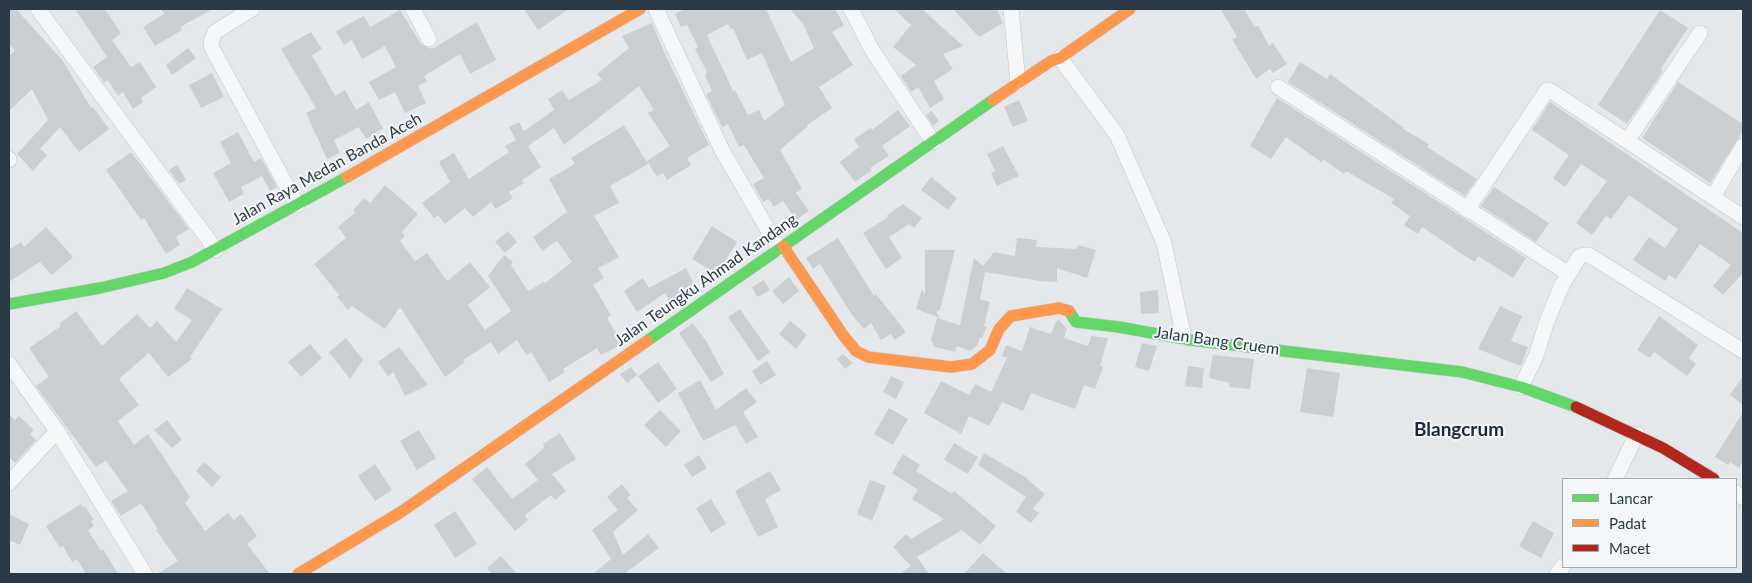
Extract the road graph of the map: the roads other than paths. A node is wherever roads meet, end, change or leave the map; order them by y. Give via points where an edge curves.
1 (38, 9) edge
2 (252, 9) edge
3 (413, 9) edge
4 (640, 9) edge
5 (656, 9) edge
6 (851, 9) edge
7 (1011, 9) edge
8 (1130, 9) edge
9 (1700, 33) dead end
10 (429, 39) dead end
11 (1060, 58) junction
12 (1018, 83) junction
13 (1278, 87) dead end
14 (1627, 141) junction
15 (934, 142) junction
16 (1743, 146) edge
17 (1712, 197) junction
18 (297, 205) junction
19 (1467, 210) junction
20 (1743, 217) edge
21 (781, 248) junction
22 (216, 250) junction
23 (1569, 274) junction
24 (9, 304) edge
25 (1184, 338) junction
26 (1743, 351) edge
27 (9, 364) edge
28 (1520, 387) junction
29 (57, 431) junction
30 (1636, 434) junction
31 (1615, 478) edge
32 (1712, 478) edge
33 (9, 483) edge
34 (145, 574) edge
35 (298, 574) edge

1 - 22 street
2 - 18 street via 215,32 212,48
3 - 10 street
4 - 18 main road, Jalan Raya Medan Banda Aceh
5 - 21 street via 722,150
6 - 15 street via 872,50
7 - 12 street
8 - 11 main road, Jalan Teungku Ahmad Kandang
9 - 14 street
11 - 12 main road, Jalan Teungku Ahmad Kandang
11 - 25 street via 1117,134 1164,243
12 - 15 main road, Jalan Teungku Ahmad Kandang
13 - 19 street
14 - 17 street
14 - 19 street via 1547,90
15 - 21 main road, Jalan Teungku Ahmad Kandang
16 - 17 street
17 - 20 street
18 - 22 main road, Jalan Raya Medan Banda Aceh
19 - 23 street
21 - 25 main road, Jalan Bang Cruem via 843,335 856,351 868,357 951,367 972,364 990,350 998,329 1011,316 1059,308 1068,310 1076,322
21 - 35 main road, Jalan Teungku Ahmad Kandang via 401,512
22 - 24 main road, Jalan Raya Medan Banda Aceh via 164,273
23 - 26 street via 1579,257 1588,255
23 - 28 street
25 - 28 main road, Jalan Bang Cruem via 1462,372
27 - 29 street
28 - 30 main road, Jalan Bang Cruem via 1591,412
29 - 33 street
29 - 34 street
30 - 31 street
30 - 32 main road, Jalan Bang Cruem

